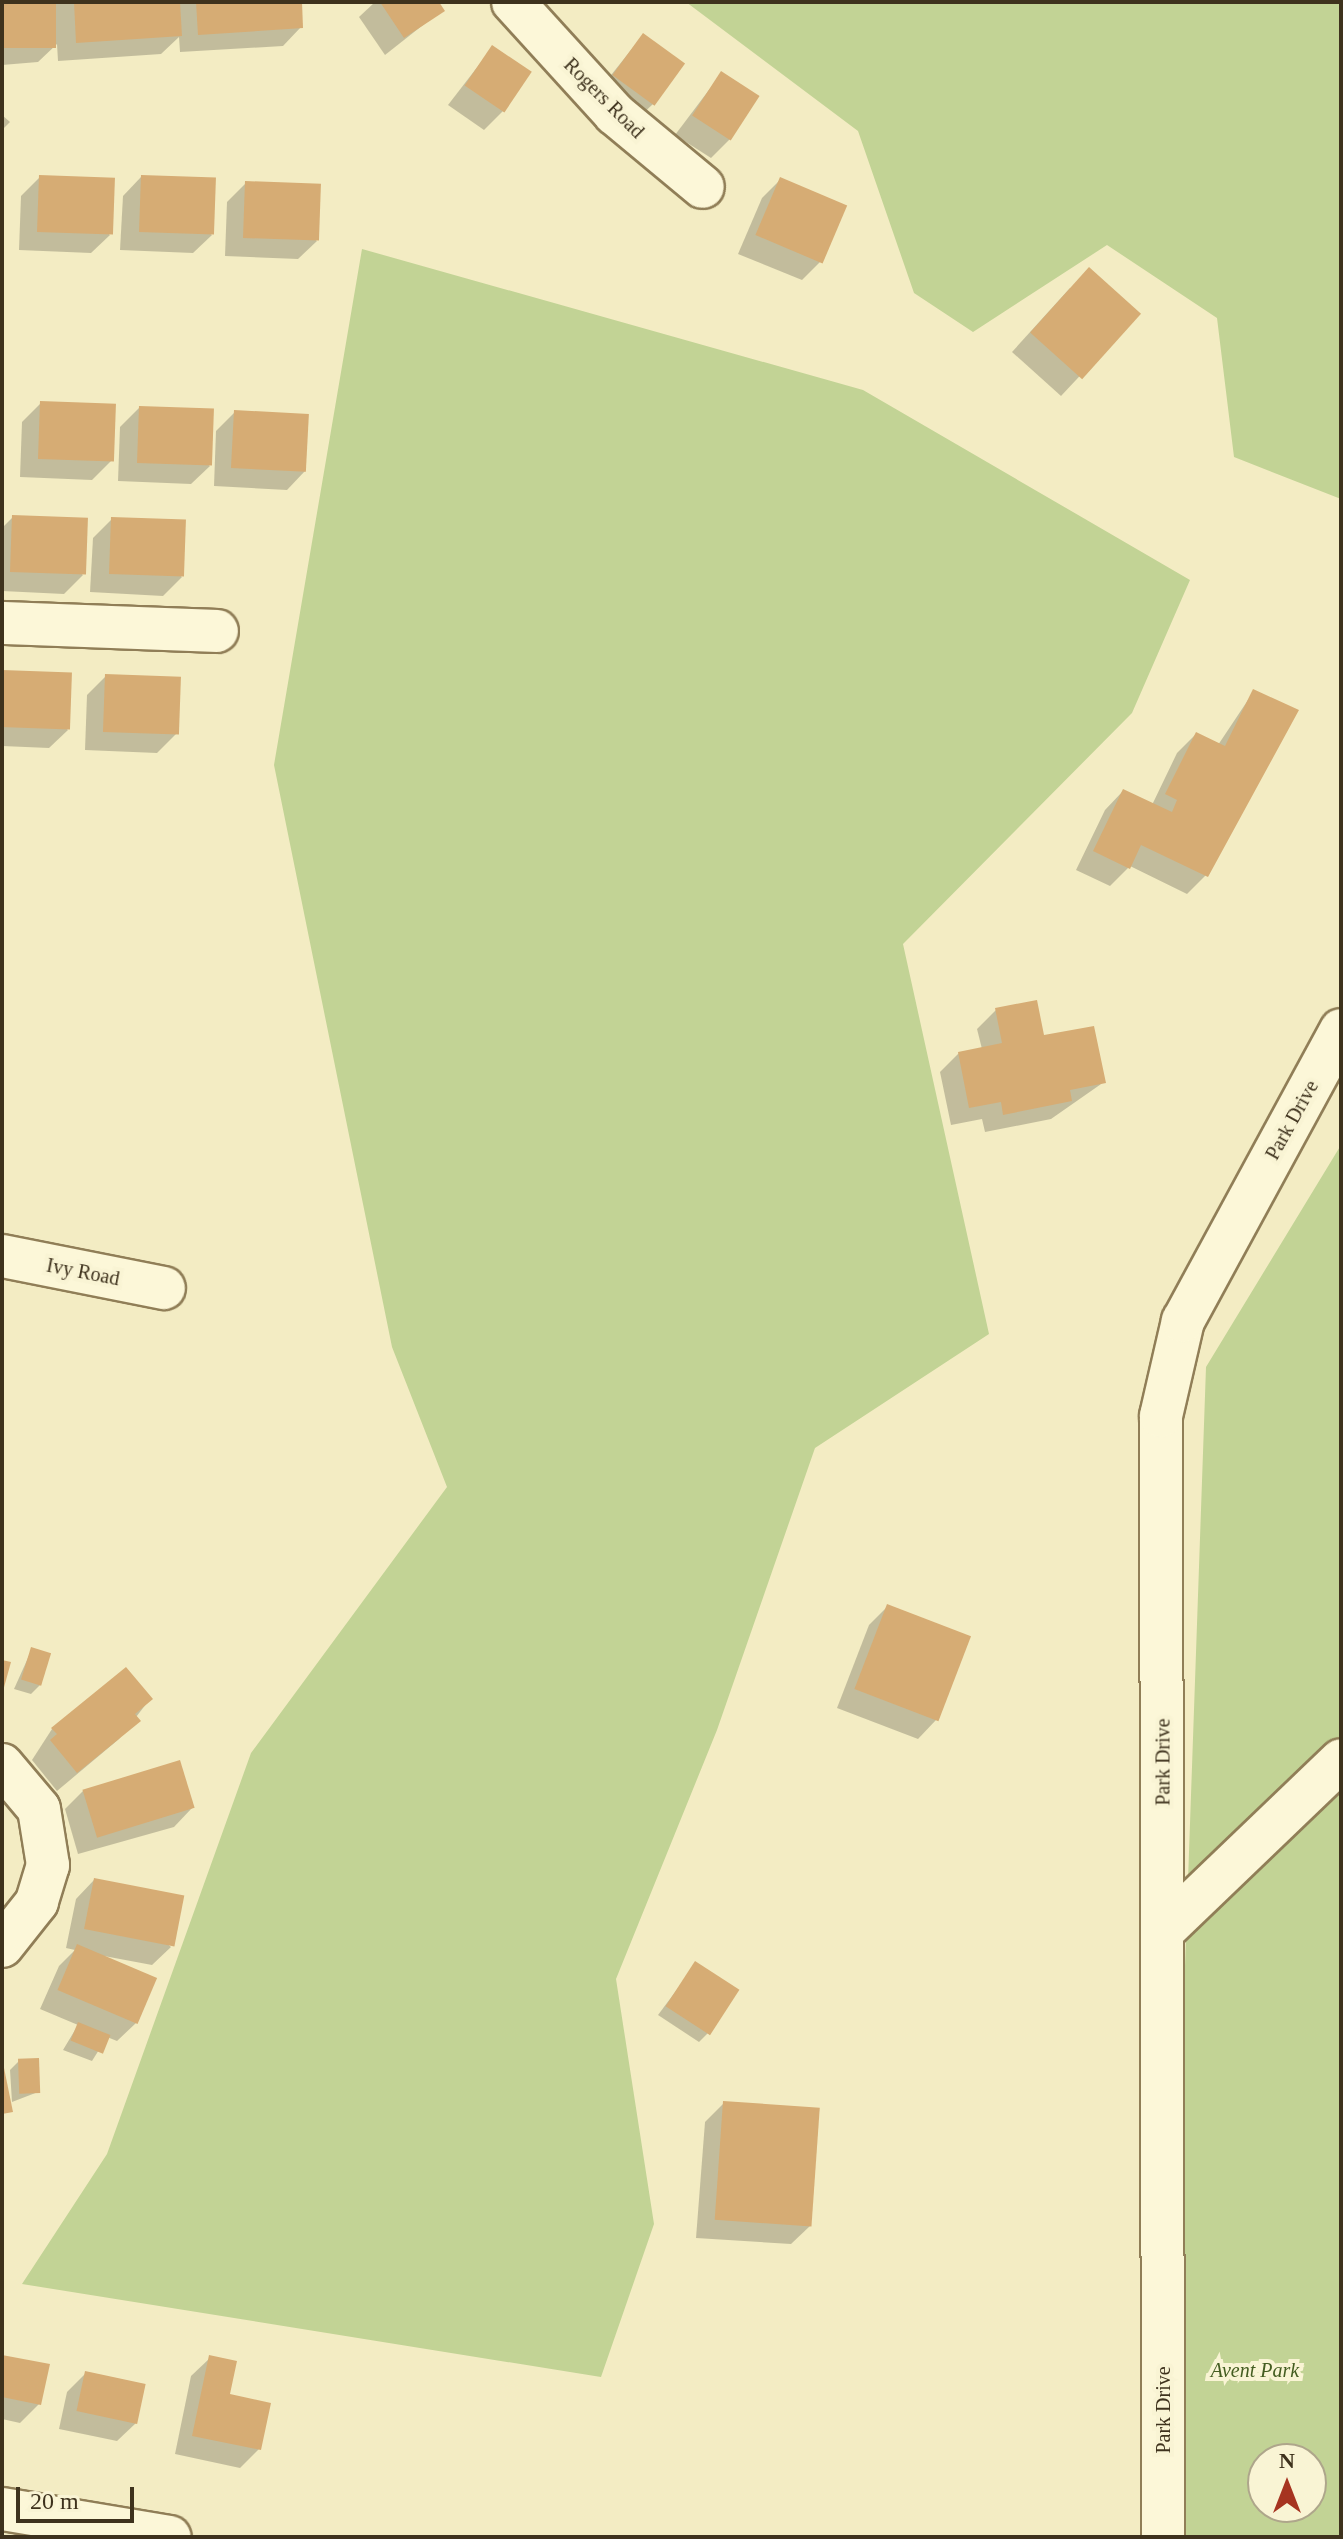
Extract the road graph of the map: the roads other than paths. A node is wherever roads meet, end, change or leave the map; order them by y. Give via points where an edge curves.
1 (513, 2) edge
2 (703, 187) dead end
3 (2, 623) edge
4 (217, 631) dead end
5 (1341, 1030) edge
6 (2, 1256) edge
7 (164, 1288) dead end
8 (1341, 1760) edge
9 (2, 1765) edge
10 (1164, 1930) junction
11 (2, 1946) edge
12 (2, 2509) edge
13 (170, 2537) edge
14 (1163, 2537) edge

1 - 2 street, Rogers Road via 615,114
3 - 4 street
5 - 10 street, Park Drive via 1183,1321 1161,1416
6 - 7 street, Ivy Road
8 - 10 street
9 - 11 street via 39,1809 48,1865 37,1902
10 - 14 street, Park Drive
12 - 13 street

